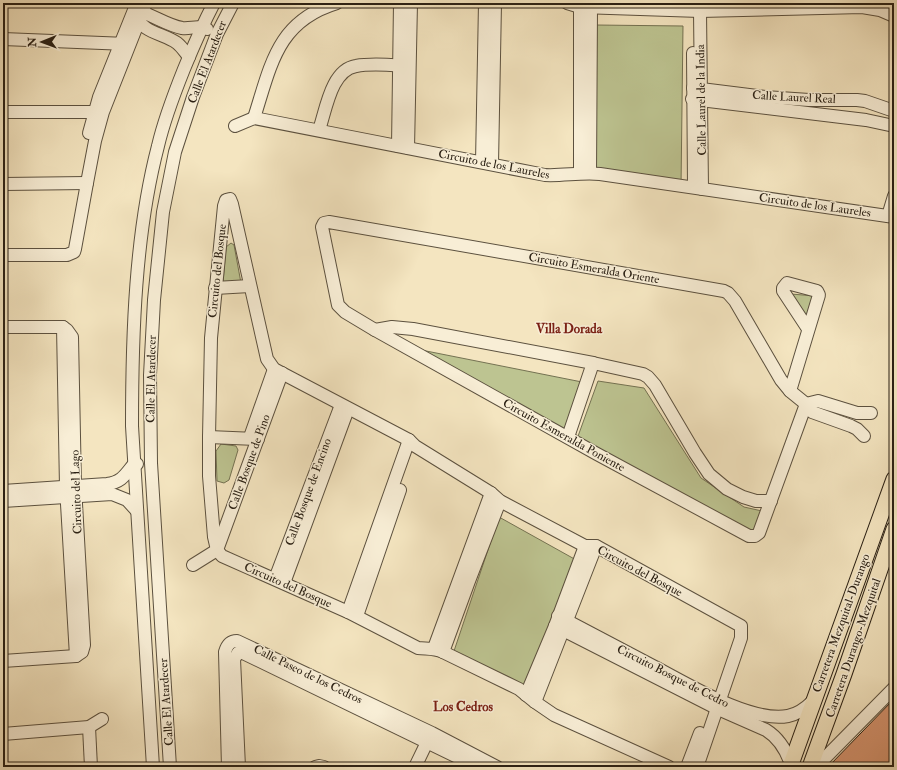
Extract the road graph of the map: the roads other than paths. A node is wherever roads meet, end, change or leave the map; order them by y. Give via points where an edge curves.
1 (214, 3) edge
2 (233, 3) edge
3 (337, 3) edge
4 (400, 3) edge
5 (411, 3) edge
6 (485, 3) edge
7 (495, 3) edge
8 (566, 3) edge
9 (869, 5) edge
10 (585, 8) junction
11 (139, 10) edge
12 (696, 10) junction
13 (894, 16) edge
14 (202, 26) junction
15 (217, 34) junction
16 (3, 39) edge
17 (125, 44) junction
18 (189, 57) junction
19 (404, 66) junction
20 (489, 82) junction
21 (697, 94) junction
22 (809, 100) junction
23 (894, 111) edge
24 (3, 112) edge
25 (98, 112) junction
26 (808, 113) junction
27 (254, 118) junction
28 (235, 126) dead end
29 (894, 126) edge
30 (319, 130) junction
31 (403, 147) junction
32 (487, 163) junction
33 (585, 173) junction
34 (3, 184) edge
35 (83, 184) junction
36 (698, 188) junction
37 (894, 196) edge
38 (891, 216) edge
39 (3, 255) edge
40 (250, 286) junction
41 (215, 288) junction
42 (136, 298) junction
43 (154, 300) junction
44 (340, 308) joint
45 (3, 327) edge
46 (375, 330) junction
47 (808, 330) dead end
48 (593, 363) junction
49 (278, 371) junction
50 (790, 391) junction
51 (806, 404) junction
52 (344, 407) junction
53 (871, 414) dead end
54 (864, 436) dead end
55 (209, 437) junction
56 (568, 437) junction
57 (253, 439) junction
58 (412, 443) junction
59 (151, 463) junction
60 (134, 464) junction
61 (894, 480) edge
62 (3, 491) edge
63 (70, 492) junction
64 (491, 493) junction
65 (3, 501) edge
66 (500, 501) junction
67 (771, 501) junction
68 (136, 511) junction
69 (894, 529) edge
70 (214, 537) junction
71 (591, 546) junction
72 (216, 550) junction
73 (193, 565) dead end
74 (465, 579) junction
75 (280, 581) junction
76 (352, 614) junction
77 (161, 621) junction
78 (145, 622) junction
79 (561, 623) junction
80 (230, 643) junction
81 (439, 650) junction
82 (238, 653) junction
83 (3, 661) edge
84 (894, 688) edge
85 (335, 692) junction
86 (530, 699) junction
87 (813, 701) junction
88 (714, 703) junction
89 (747, 716) junction
90 (102, 719) dead end
91 (89, 727) junction
92 (3, 734) edge
93 (433, 740) junction
94 (790, 765) edge
95 (91, 767) edge
96 (153, 767) edge
97 (170, 767) edge
98 (228, 767) edge
99 (239, 767) edge
100 (315, 767) edge
101 (324, 767) edge
102 (415, 767) edge
103 (424, 767) edge
104 (478, 767) edge
105 (497, 767) edge
106 (669, 767) edge
107 (687, 767) edge
108 (697, 767) edge
109 (810, 767) edge
110 (816, 767) edge

1 - 14 street, Calle El Atardecer
2 - 15 street, Calle El Atardecer
3 - 27 street via 311,14 286,37 275,55
4 - 19 street
5 - 19 street
6 - 20 street
7 - 20 street
8 - 10 street
9 - 12 street
9 - 13 street
10 - 12 street
10 - 33 street
11 - 14 street via 174,26
11 - 17 street
11 - 18 street via 147,29 175,42
12 - 21 street, Calle Laurel de la India
14 - 15 street
14 - 18 street, Calle El Atardecer
15 - 43 street, Calle El Atardecer via 175,152 163,212
16 - 17 street
17 - 25 street
18 - 42 street, Calle El Atardecer via 166,120 153,168
19 - 30 street via 355,66 344,71 334,84
19 - 31 street
20 - 32 street
21 - 22 street, Calle Laurel Real
21 - 26 street, Calle Laurel Real
21 - 36 street, Calle Laurel de la India
22 - 23 street, Calle Laurel Real via 861,101
22 - 26 street
24 - 25 street
25 - 35 street via 95,141
26 - 29 street, Calle Laurel Real
27 - 28 street
27 - 30 street, Circuito de los Laureles
30 - 31 street, Circuito de los Laureles
31 - 32 street, Circuito de los Laureles
32 - 33 street, Circuito de los Laureles via 554,176
33 - 36 street, Circuito de los Laureles
34 - 35 street
35 - 39 street via 75,249 71,254
36 - 38 street, Circuito de los Laureles
37 - 38 street, Circuito de los Laureles
40 - 41 street
40 - 41 street, Circuito del Bosque via 232,204 228,199 224,206
40 - 49 street, Circuito del Bosque via 267,359
41 - 55 street, Circuito del Bosque
42 - 43 street
42 - 60 street, Calle El Atardecer via 132,384
43 - 59 street, Calle El Atardecer via 150,375
44 - 46 street, Circuito Esmeralda Poniente
44 - 50 street, Circuito Esmeralda Oriente via 322,227 324,223 329,222 724,291 732,296
45 - 63 street, Circuito del Lago via 63,328 70,333
46 - 48 street via 392,327 413,329
46 - 56 street, Circuito Esmeralda Poniente
47 - 50 street
48 - 56 street
48 - 67 street via 638,372 648,377 709,474 727,489 743,497 756,501
49 - 52 street, Circuito del Bosque
49 - 57 street, Calle Bosque de Pino
50 - 51 street, Circuito Esmeralda Oriente
51 - 53 street via 818,400 857,414
51 - 54 street, Circuito Esmeralda Oriente via 812,412 852,426
51 - 67 street
52 - 58 street, Circuito del Bosque
52 - 75 street, Calle Bosque de Encino
55 - 57 street
55 - 70 street, Circuito del Bosque via 209,482
56 - 67 street, Circuito Esmeralda Poniente via 749,536 759,533
57 - 70 street, Calle Bosque de Pino
57 - 72 street, Calle Bosque de Pino
58 - 64 street, Circuito del Bosque
58 - 76 street
59 - 60 street
59 - 77 street, Calle El Atardecer
60 - 63 street via 116,483
60 - 68 street, Calle El Atardecer
61 - 87 main road, Carretera Mezquital-Durango
62 - 63 street
63 - 65 street
63 - 68 street via 112,494 127,500
63 - 83 street, Circuito del Lago via 76,656
64 - 66 street, Circuito del Bosque
64 - 74 street
66 - 71 street, Circuito del Bosque
66 - 74 street
68 - 78 street, Calle El Atardecer
69 - 109 main road, Carretera Durango-Mezquital
70 - 72 street, Circuito del Bosque
71 - 79 street
71 - 88 street, Circuito del Bosque via 741,626 741,638
72 - 73 street
72 - 75 street, Circuito del Bosque via 222,556
74 - 81 street
75 - 76 street, Circuito del Bosque
76 - 81 street, Circuito del Bosque via 418,648
77 - 78 street
77 - 97 street, Calle El Atardecer
78 - 96 street, Calle El Atardecer
79 - 86 street
79 - 88 street, Circuito Bosque de Cedro
80 - 82 street
80 - 85 street, Calle Paseo de los Cedros via 242,642
80 - 98 street via 225,652
81 - 86 street, Circuito del Bosque via 519,689
82 - 85 street, Calle Paseo de los Cedros
82 - 99 street, Calle Paseo de los Cedros via 234,659
84 - 110 street
85 - 93 street, Calle Paseo de los Cedros
86 - 106 street, Circuito del Bosque via 554,714
87 - 89 street, Circuito Bosque de Cedro via 797,714
87 - 94 main road, Carretera Mezquital-Durango
88 - 89 street, Circuito Bosque de Cedro
88 - 107 street, Circuito del Bosque
88 - 108 street, Circuito del Bosque
89 - 94 street, Circuito Bosque de Cedro via 772,733 780,742 787,752
90 - 91 street
91 - 92 street
91 - 95 street
93 - 102 street
93 - 103 street
93 - 104 street, Calle Paseo de los Cedros
93 - 105 street, Calle Paseo de los Cedros
100 - 101 street

